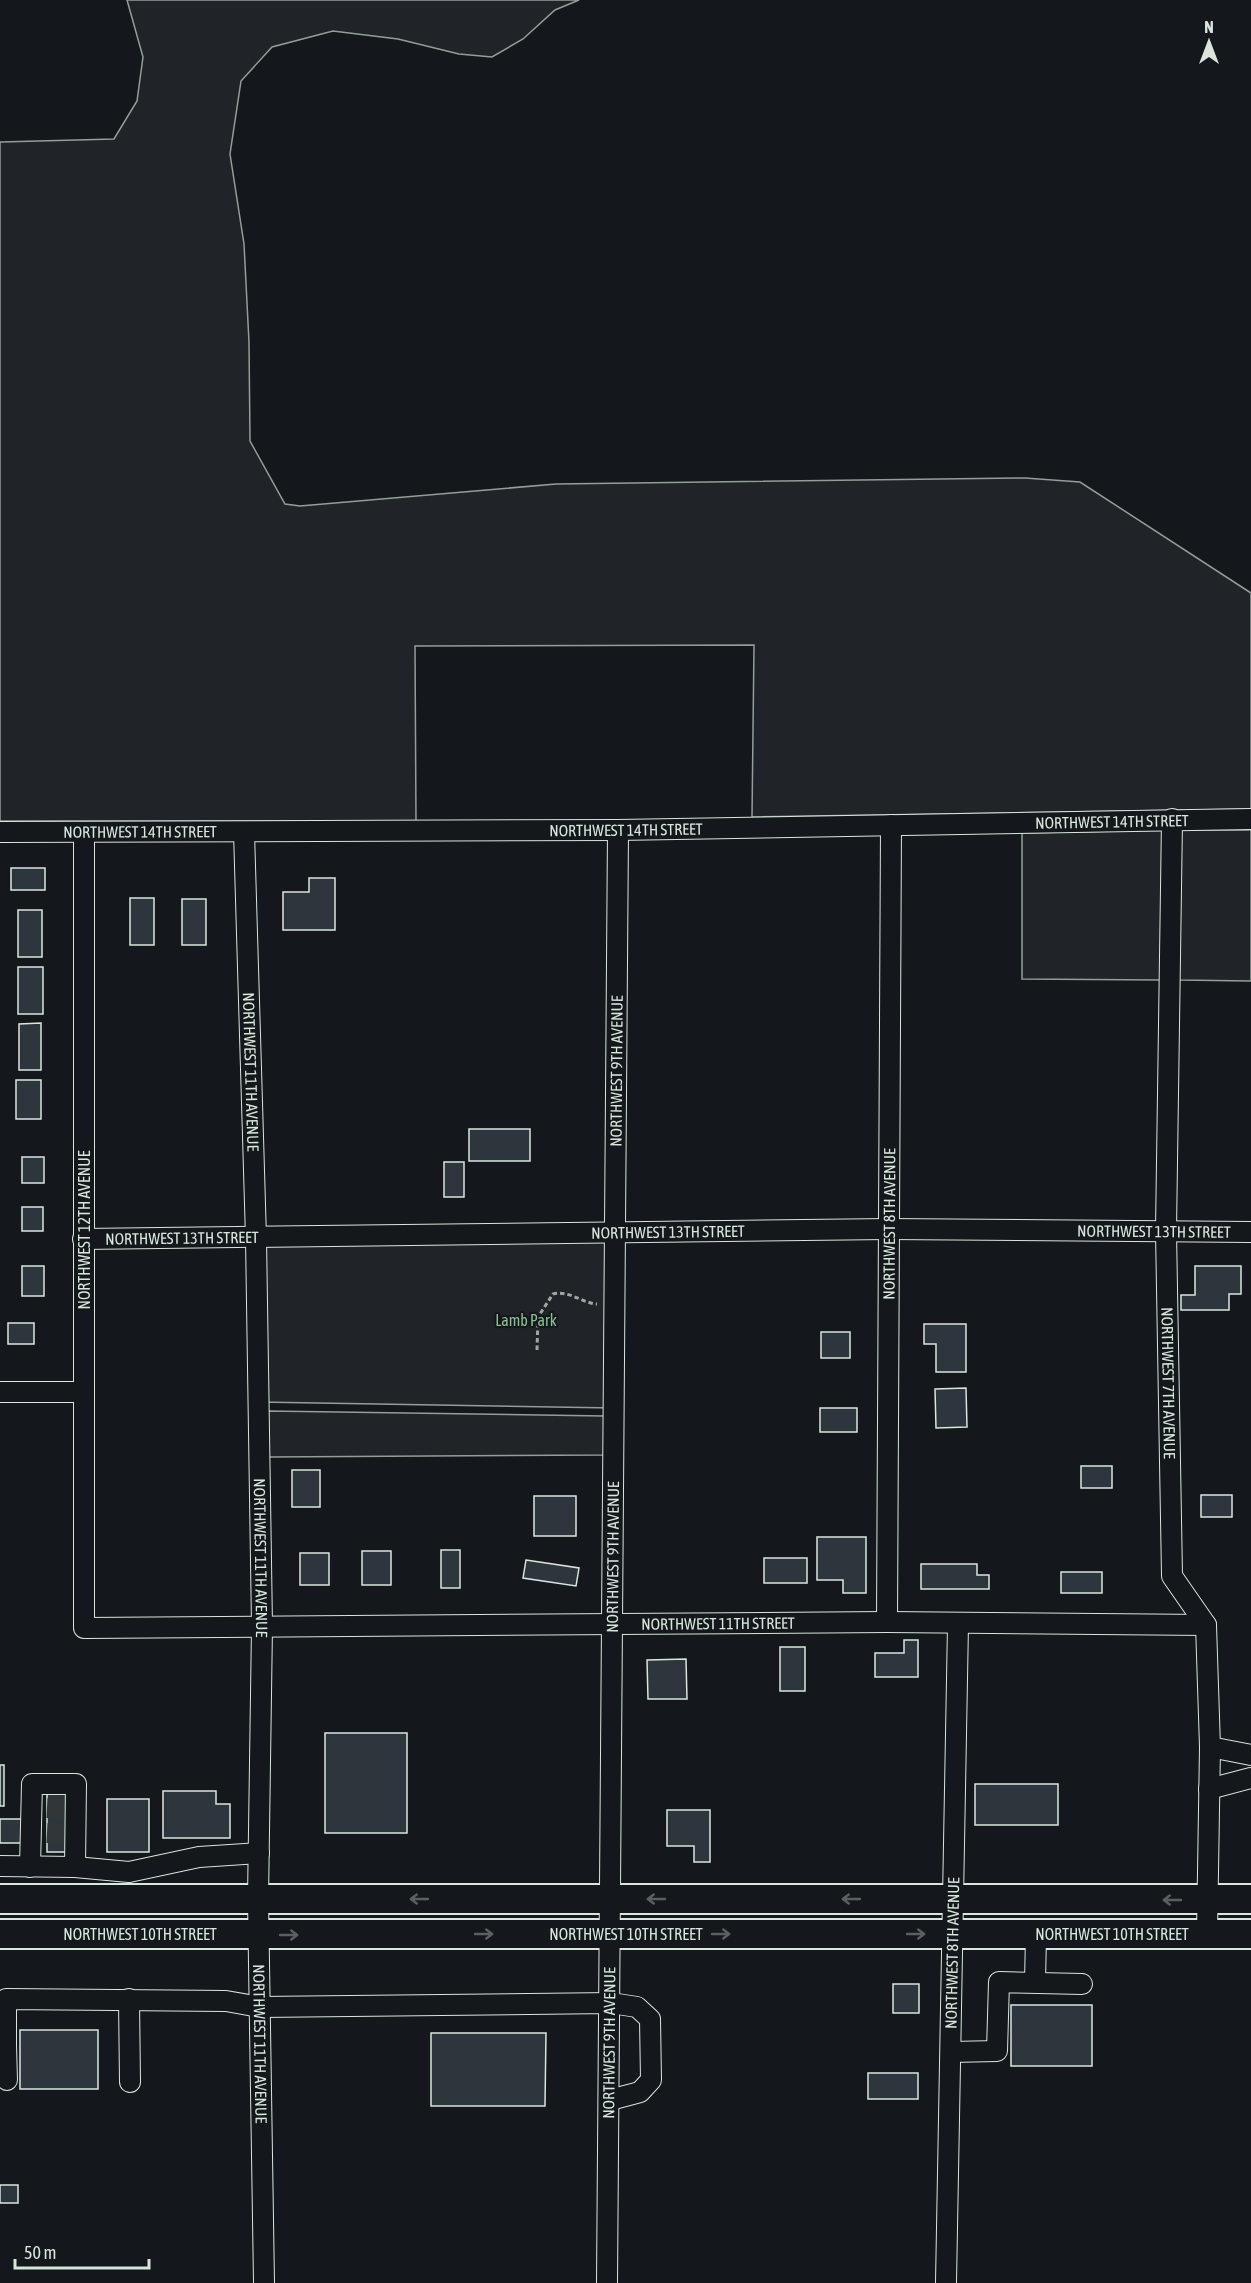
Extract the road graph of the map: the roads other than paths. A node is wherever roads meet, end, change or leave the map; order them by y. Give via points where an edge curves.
1 (1172, 819) junction
2 (1251, 819) edge
3 (891, 825) junction
4 (618, 830) junction
5 (0, 832) edge
6 (84, 832) junction
7 (243, 832) junction
8 (888, 1229) junction
9 (1166, 1230) junction
10 (614, 1232) junction
11 (1251, 1232) edge
12 (256, 1238) junction
13 (84, 1239) junction
14 (0, 1392) edge
15 (84, 1392) junction
16 (887, 1622) junction
17 (612, 1623) junction
18 (958, 1624) junction
19 (1206, 1625) junction
20 (262, 1626) junction
21 (84, 1628) joint
22 (1210, 1747) junction
23 (1251, 1755) edge
24 (1251, 1778) edge
25 (1209, 1789) junction
26 (55, 1833) junction
27 (259, 1853) junction
28 (0, 1866) edge
29 (160, 1866) junction
30 (30, 1867) junction
31 (51, 1867) junction
32 (75, 1867) junction
33 (98, 1870) junction
34 (0, 1899) edge
35 (50, 1899) junction
36 (160, 1899) junction
37 (258, 1899) junction
38 (612, 1899) junction
39 (954, 1899) junction
40 (1251, 1899) edge
41 (98, 1900) junction
42 (1207, 1900) junction
43 (0, 1934) edge
44 (612, 1934) junction
45 (953, 1934) junction
46 (1207, 1934) junction
47 (1251, 1934) edge
48 (259, 1935) junction
49 (1036, 1936) junction
50 (1035, 1982) junction
51 (1082, 1984) dead end
52 (129, 1999) junction
53 (611, 2003) junction
54 (260, 2007) junction
55 (3, 2045) edge
56 (951, 2052) junction
57 (8, 2080) dead end
58 (130, 2082) dead end
59 (610, 2100) junction
60 (264, 2283) edge
61 (608, 2283) edge
62 (946, 2283) edge

1 - 2 street, NORTHWEST 14TH STREET
1 - 3 street, NORTHWEST 14TH STREET
1 - 9 street, NORTHWEST 7TH AVENUE
3 - 4 street, NORTHWEST 14TH STREET
3 - 8 street, NORTHWEST 8TH AVENUE
4 - 7 street, NORTHWEST 14TH STREET
4 - 10 street, NORTHWEST 9TH AVENUE
5 - 6 street, NORTHWEST 14TH STREET
6 - 7 street, NORTHWEST 14TH STREET
6 - 13 street, NORTHWEST 12TH AVENUE
7 - 12 street, NORTHWEST 11TH AVENUE
8 - 9 street, NORTHWEST 13TH STREET
8 - 10 street, NORTHWEST 13TH STREET
8 - 16 street, NORTHWEST 8TH AVENUE
9 - 11 street, NORTHWEST 13TH STREET
9 - 19 street, NORTHWEST 7TH AVENUE via 1172,1576
10 - 12 street, NORTHWEST 13TH STREET
10 - 17 street, NORTHWEST 9TH AVENUE
12 - 13 street, NORTHWEST 13TH STREET
12 - 20 street, NORTHWEST 11TH AVENUE
13 - 15 street, NORTHWEST 12TH AVENUE
14 - 15 street
15 - 21 street, NORTHWEST 12TH AVENUE
16 - 17 street, NORTHWEST 11TH STREET
16 - 18 street, NORTHWEST 11TH STREET
17 - 20 street, NORTHWEST 11TH STREET
17 - 38 street, NORTHWEST 9TH AVENUE
18 - 19 street, NORTHWEST 11TH STREET
18 - 39 street, NORTHWEST 8TH AVENUE
19 - 22 street
20 - 21 street, NORTHWEST 11TH STREET
20 - 27 street, NORTHWEST 11TH AVENUE
22 - 23 street
22 - 25 street
24 - 25 street
25 - 42 street
26 - 26 street via 55,1808
26 - 30 street
26 - 32 street
27 - 29 street via 199,1857
27 - 37 street, NORTHWEST 11TH AVENUE
28 - 30 street
29 - 33 street via 129,1872
29 - 36 street
30 - 31 street
31 - 32 street
31 - 35 street
32 - 33 street
33 - 41 street
34 - 35 highway
35 - 41 highway
36 - 37 highway
36 - 41 highway
38 -> 37 highway
37 - 48 street, NORTHWEST 11TH AVENUE
39 -> 38 highway
38 - 44 street, NORTHWEST 9TH AVENUE
42 -> 39 highway
39 - 45 street, NORTHWEST 8TH AVENUE
40 - 42 highway
42 - 46 street
43 - 48 highway, NORTHWEST 10TH STREET
44 -> 45 highway, NORTHWEST 10TH STREET
48 -> 44 highway, NORTHWEST 10TH STREET
44 - 53 street, NORTHWEST 9TH AVENUE
45 - 49 highway, NORTHWEST 10TH STREET
45 - 56 street, NORTHWEST 8TH AVENUE
46 - 47 highway, NORTHWEST 10TH STREET
46 - 49 highway, NORTHWEST 10TH STREET
48 - 54 street, NORTHWEST 11TH AVENUE
49 - 50 street
50 - 51 street
50 - 56 street via 999,1982 997,2051
52 - 54 street via 226,2001
52 - 55 street via 6,1999
52 - 58 street
53 - 54 street
53 - 59 street, NORTHWEST 9TH AVENUE
53 - 59 street via 638,2007 650,2019 651,2080 640,2092
54 - 60 street, NORTHWEST 11TH AVENUE
55 - 57 street
56 - 62 street, NORTHWEST 8TH AVENUE
59 - 61 street, NORTHWEST 9TH AVENUE

